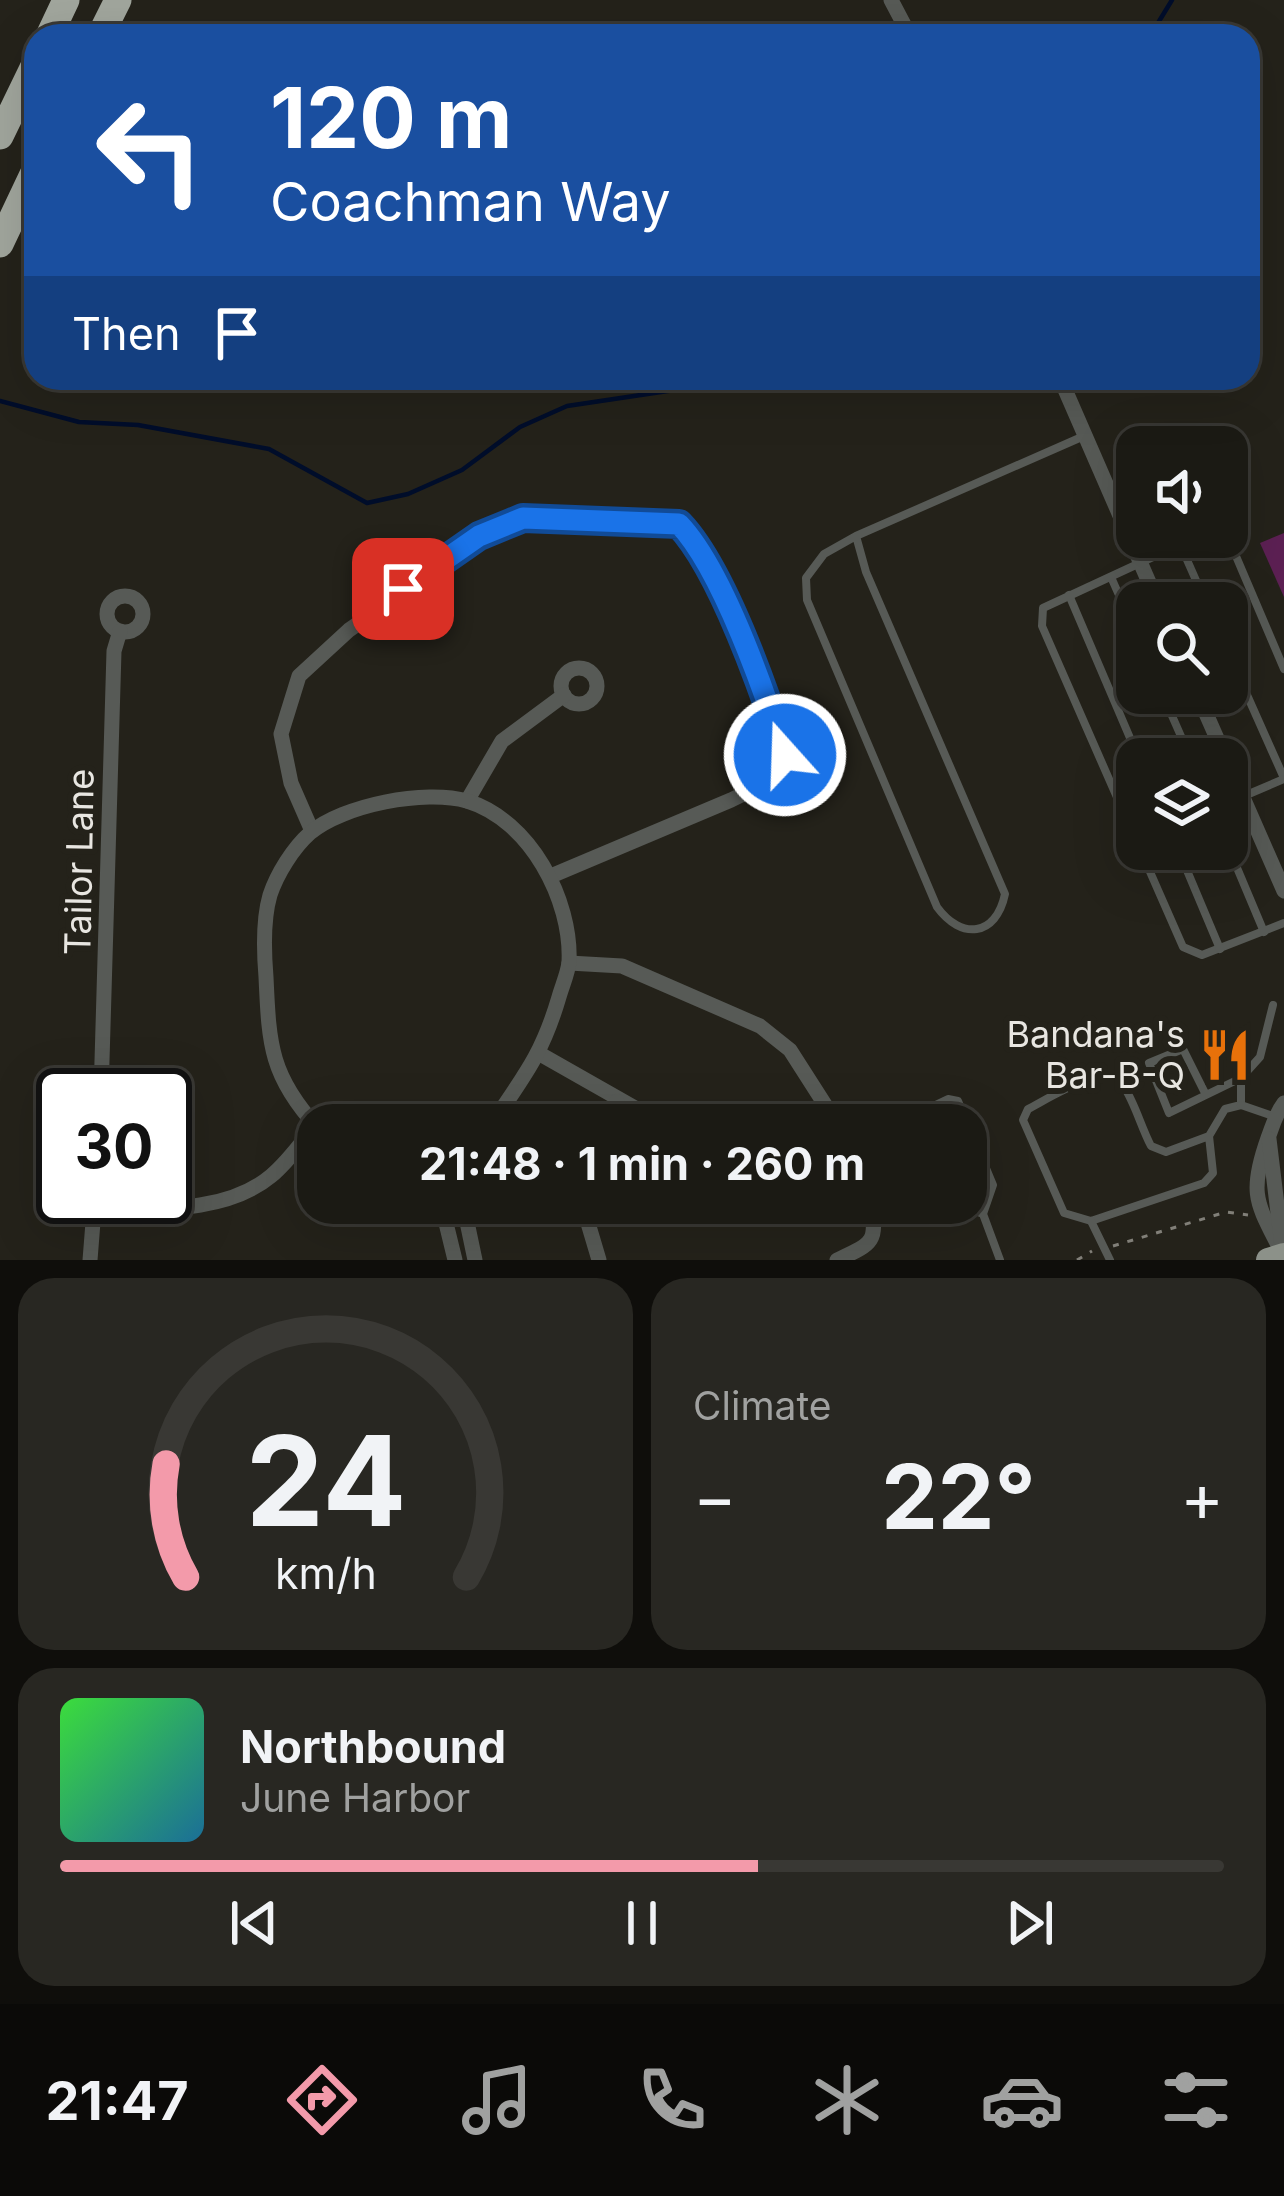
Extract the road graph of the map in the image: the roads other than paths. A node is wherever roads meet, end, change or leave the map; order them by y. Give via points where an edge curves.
1 (24, 87) edge
2 (0, 136) edge
3 (24, 193) edge
4 (0, 244) edge
5 (1065, 390) edge
6 (1085, 435) junction
7 (856, 536) junction
8 (1149, 558) edge
9 (1237, 558) edge
10 (1140, 562) junction
11 (1111, 577) junction
12 (1149, 582) edge
13 (1116, 588) edge
14 (1069, 595) junction
15 (121, 631) dead end
16 (1284, 669) edge
17 (564, 695) dead end
18 (1248, 698) edge
19 (1130, 738) edge
20 (1284, 779) edge
21 (1248, 795) edge
22 (1116, 796) edge
23 (467, 801) junction
24 (1248, 808) edge
25 (312, 831) junction
26 (1149, 870) edge
27 (1187, 870) edge
28 (1238, 870) edge
29 (551, 876) junction
30 (1284, 891) edge
31 (1284, 923) edge
32 (1264, 932) junction
33 (1220, 949) junction
34 (569, 964) junction
35 (1273, 1005) dead end
36 (540, 1054) junction
37 (102, 1068) edge
38 (1241, 1078) junction
39 (1206, 1095) junction
40 (617, 1101) junction
41 (302, 1104) edge
42 (505, 1104) edge
43 (616, 1104) edge
44 (623, 1104) edge
45 (825, 1104) edge
46 (1240, 1105) junction
47 (1280, 1110) edge
48 (1209, 1136) junction
49 (1269, 1138) junction
50 (297, 1148) edge
51 (987, 1171) edge
52 (192, 1201) edge
53 (987, 1202) edge
54 (1091, 1221) junction
55 (93, 1224) edge
56 (446, 1224) edge
57 (467, 1224) edge
58 (588, 1224) edge
59 (875, 1224) edge
60 (987, 1224) edge
61 (1106, 1256) edge
62 (1284, 1256) edge
63 (90, 1260) edge
64 (455, 1260) edge
65 (475, 1260) edge
66 (599, 1260) edge
67 (837, 1260) edge
68 (1000, 1260) edge
69 (1268, 1260) edge

1 - 2 highway
3 - 4 highway
5 - 6 street
6 - 7 lane
6 - 10 street
7 - 7 lane via 824,554 806,578 807,600 937,907 949,924 980,929 1005,894
8 - 10 lane
9 - 16 lane
10 - 11 lane
10 - 12 street
11 - 13 lane
11 - 14 lane
14 - 19 lane
14 - 22 lane via 1042,608 1042,626
15 - 37 street, Tailor Lane via 114,650
17 - 23 street via 502,742
18 - 20 lane
20 - 21 lane
23 - 25 street via 409,796
23 - 29 street via 504,822
24 - 30 street
25 - 29 street via 281,734 299,676 349,630 503,523 557,517 679,524 722,594 776,726 782,768 731,800
25 - 41 street via 270,896 265,960 272,1057
26 - 33 lane via 1183,947 1202,955
27 - 33 lane
28 - 32 lane
29 - 34 street
31 - 32 lane
32 - 33 lane
34 - 36 street
34 - 45 street via 622,966 760,1026 790,1050
35 - 38 lane via 1260,1057
36 - 40 street
36 - 42 street
38 - 39 lane
38 - 46 lane
39 - 39 lane via 1169,1113 1149,1063 1183,1049
40 - 43 street
40 - 44 street
46 - 47 lane
46 - 48 lane via 1225,1109
47 - 49 street
48 - 54 lane via 1213,1173 1204,1183
48 - 54 lane via 1155,1150 1122,1084 1103,1076 1028,1109 1027,1132 1064,1213
49 - 62 street
49 - 62 street via 1255,1176 1260,1213
50 - 52 street via 253,1189
51 - 53 lane
54 - 61 lane
55 - 63 street
56 - 64 street
57 - 65 street
58 - 66 street
59 - 67 street via 872,1241
60 - 68 lane
62 - 69 main road

